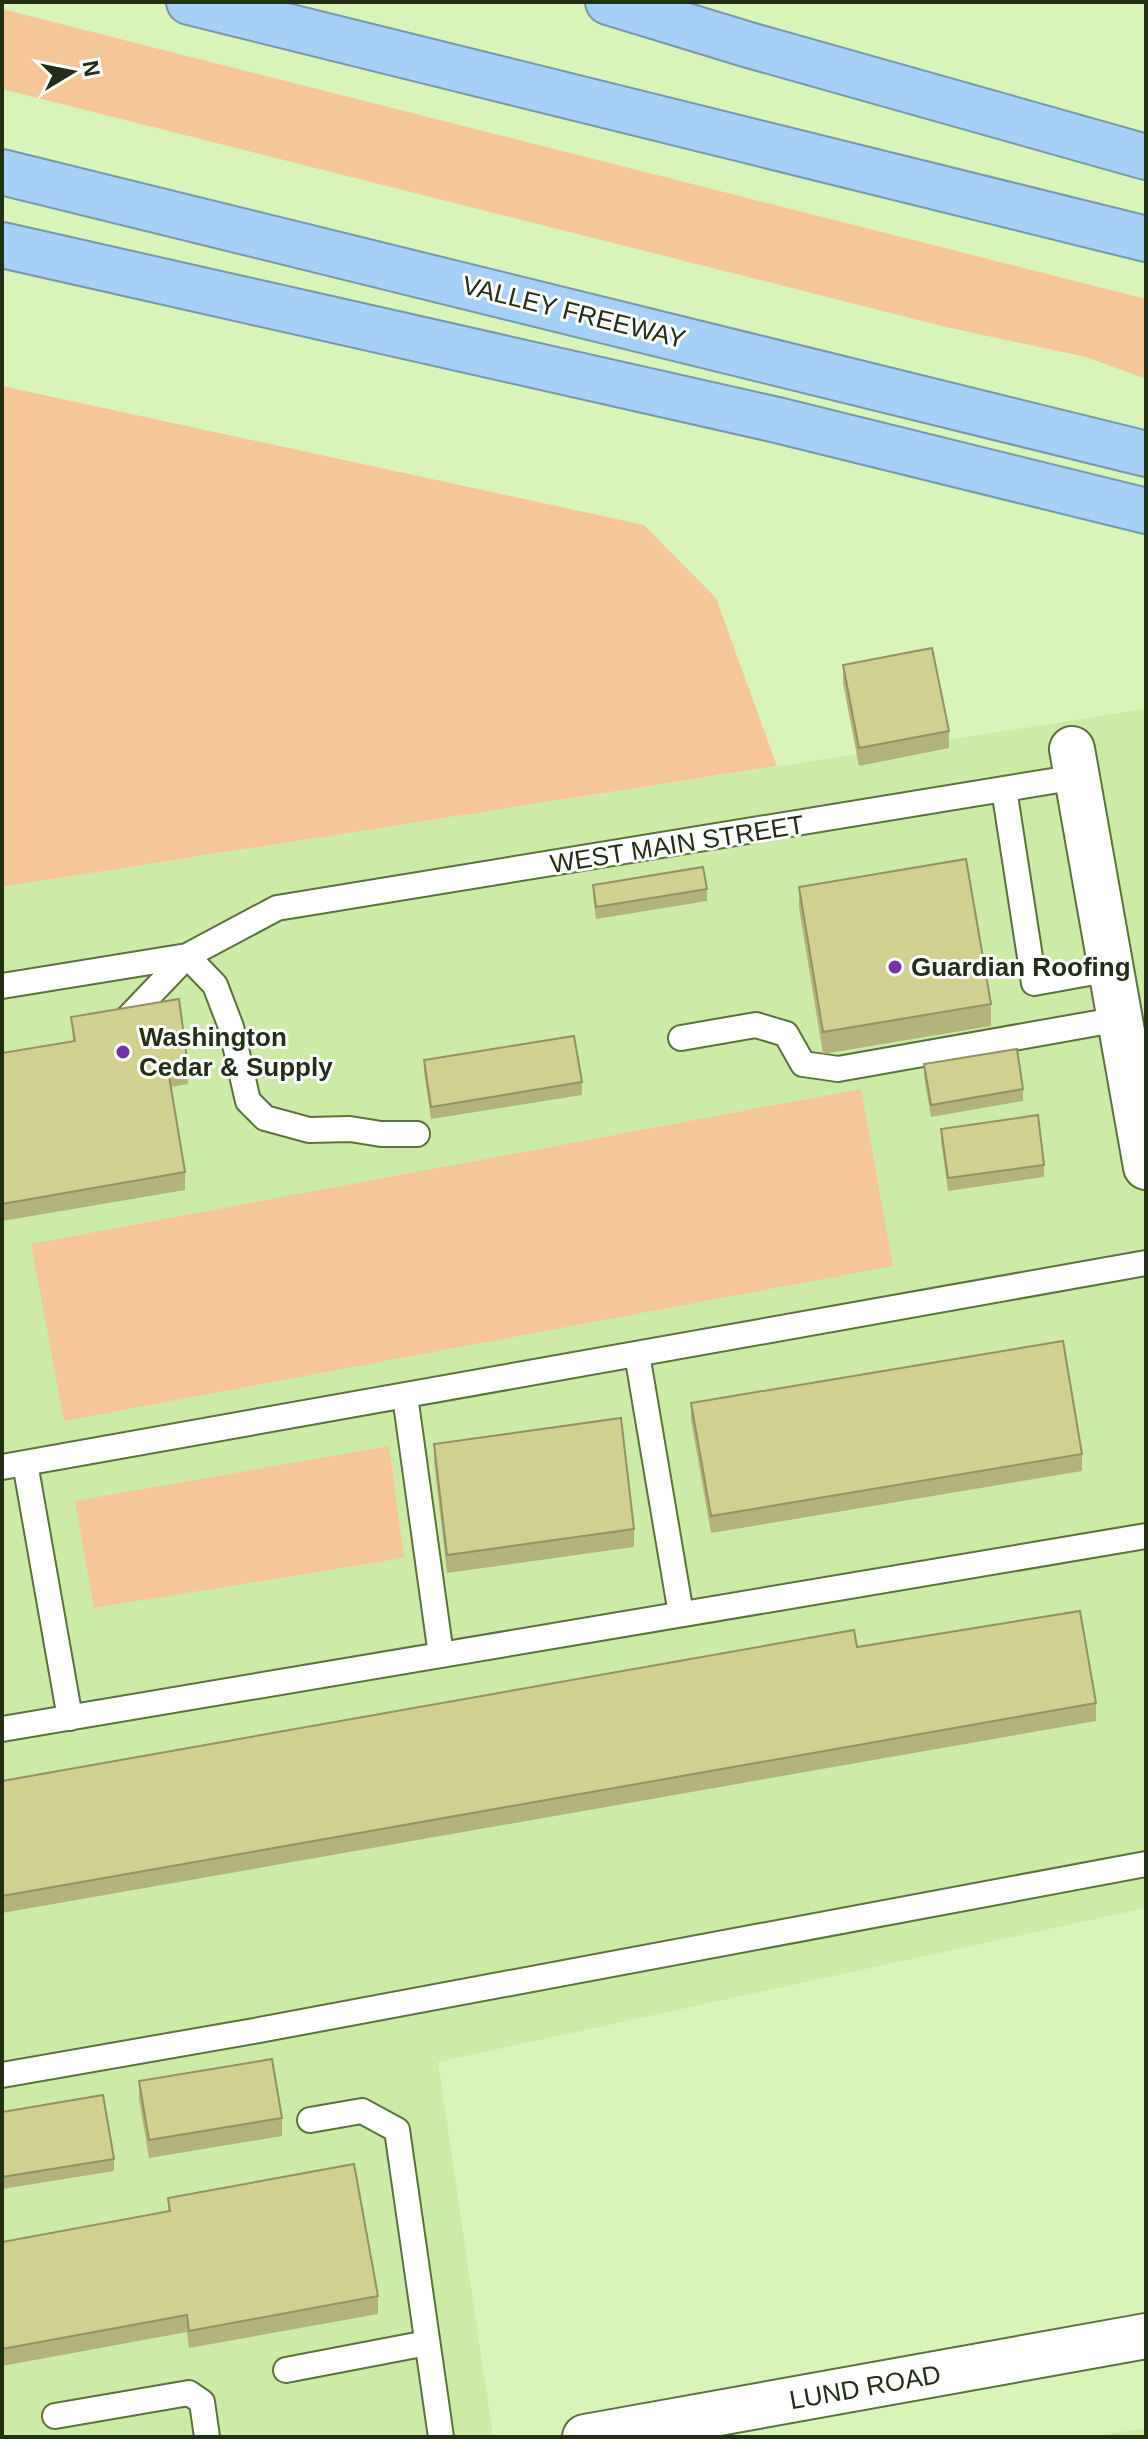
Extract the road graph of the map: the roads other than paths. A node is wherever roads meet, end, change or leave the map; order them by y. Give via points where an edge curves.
1 (189, 2) edge
2 (608, 2) edge
3 (1146, 157) edge
4 (2, 172) edge
5 (1146, 239) edge
6 (2, 245) edge
7 (1146, 454) edge
8 (1146, 511) edge
9 (1075, 763) joint
10 (1004, 789) junction
11 (187, 956) junction
12 (1111, 969) junction
13 (2, 986) edge
14 (1120, 1019) junction
15 (120, 1026) edge
16 (681, 1038) dead end
17 (417, 1134) dead end
18 (1146, 1167) edge
19 (1146, 1263) edge
20 (637, 1354) junction
21 (405, 1396) junction
22 (14, 1465) edge
23 (1146, 1536) edge
24 (681, 1614) junction
25 (441, 1655) junction
26 (70, 1718) junction
27 (2, 1729) edge
28 (1146, 1864) edge
29 (2, 2075) edge
30 (310, 2120) dead end
31 (1146, 2336) edge
32 (427, 2343) junction
33 (286, 2370) dead end
34 (55, 2416) dead end
35 (207, 2437) edge
36 (441, 2437) edge
37 (585, 2437) edge

1 - 5 highway
2 - 3 highway
4 - 7 highway, VALLEY FREEWAY
6 - 8 highway via 777,420
9 - 10 lane, WEST MAIN STREET
9 - 12 street, WEST MAIN STREET
10 - 11 lane, WEST MAIN STREET via 277,908
10 - 12 lane via 1034,983
11 - 13 lane
11 - 15 lane
11 - 17 lane via 215,985 248,1101 265,1118 309,1130
12 - 14 street, WEST MAIN STREET
14 - 16 lane via 838,1069 803,1064 786,1034 756,1025
14 - 18 street, WEST MAIN STREET
19 - 20 lane
20 - 21 lane
20 - 24 lane
21 - 22 lane
21 - 25 lane
22 - 26 lane
23 - 24 lane
24 - 25 lane
25 - 26 lane
26 - 27 lane
28 - 29 lane
30 - 32 lane via 362,2111 397,2130
31 - 37 street, LUND ROAD
32 - 33 lane
32 - 36 lane
34 - 35 lane via 189,2393 202,2402

